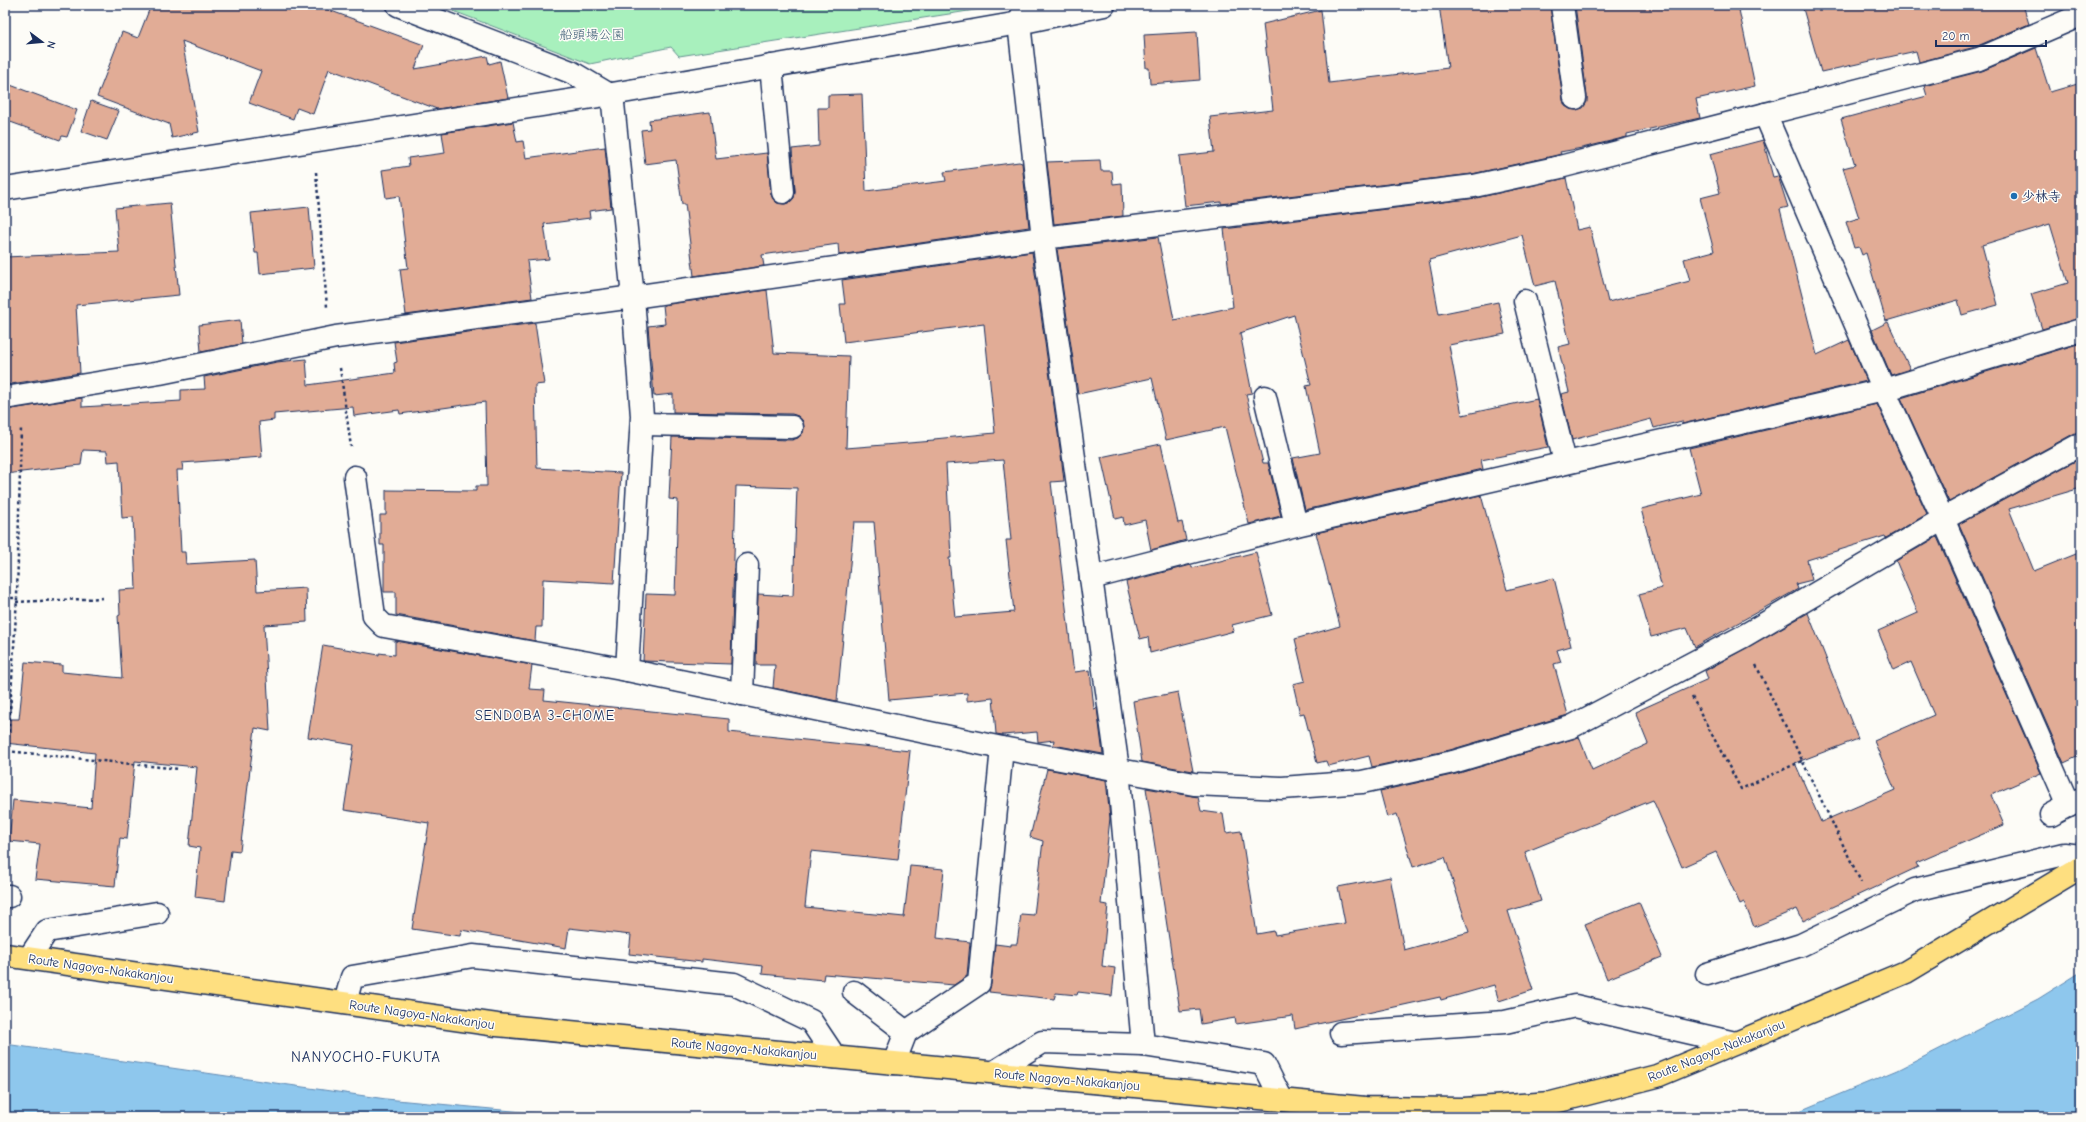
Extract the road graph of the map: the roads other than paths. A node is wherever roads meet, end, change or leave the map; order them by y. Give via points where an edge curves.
1 (398, 5) edge
2 (1104, 5) edge
3 (1562, 5) edge
4 (1022, 14) edge
5 (2081, 16) edge
6 (771, 66) junction
7 (610, 94) junction
8 (1574, 98) dead end
9 (1766, 114) junction
10 (5, 189) edge
11 (784, 192) dead end
12 (1043, 238) junction
13 (633, 298) junction
14 (1524, 301) dead end
15 (2081, 330) edge
16 (1884, 390) junction
17 (14, 397) edge
18 (1265, 397) dead end
19 (642, 424) junction
20 (792, 427) dead end
21 (2081, 444) edge
22 (1565, 462) junction
23 (354, 477) road end
24 (1943, 519) junction
25 (1296, 524) junction
26 (746, 565) dead end
27 (1091, 578) junction
28 (627, 670) junction
29 (742, 694) junction
30 (1002, 748) junction
31 (1118, 769) junction
32 (2067, 807) edge
33 (2081, 856) edge
34 (2081, 867) edge
35 (156, 913) dead end
36 (5, 955) edge
37 (29, 958) junction
38 (1707, 974) dead end
39 (854, 992) dead end
40 (345, 1003) junction
41 (906, 1032) junction
42 (1341, 1033) dead end
43 (1735, 1043) junction
44 (1143, 1045) junction
45 (835, 1057) junction
46 (894, 1062) junction
47 (994, 1072) junction
48 (1282, 1100) junction

1 - 7 street via 571,72
2 - 4 street
3 - 8 street
4 - 6 street
4 - 12 street
5 - 9 street via 1979,59
6 - 7 street
6 - 11 street
7 - 10 street
7 - 13 street
9 - 12 street via 1556,168 1474,186
9 - 16 street
12 - 13 street
12 - 27 street
13 - 17 street via 333,338 160,373
13 - 19 street
14 - 22 street
15 - 16 street
16 - 22 street
16 - 24 street
18 - 25 street
19 - 20 street
19 - 28 street
21 - 24 street
22 - 25 street
23 - 28 street via 374,616 384,626
24 - 31 street via 1742,637 1570,727 1453,762 1362,782 1282,788 1194,784
24 - 32 street
25 - 27 street
26 - 29 street
27 - 31 street
28 - 29 street
29 - 30 street
30 - 31 street
30 - 41 street via 979,983
31 - 44 street
33 - 38 street via 2064,854 1914,890 1801,945
34 - 43 main road, Route Nagoya-Nakakanjou via 1906,972
35 - 37 street via 47,931
36 - 37 main road, Route Nagoya-Nakakanjou
37 - 40 main road, Route Nagoya-Nakakanjou
39 - 41 street
40 - 45 main road, Route Nagoya-Nakakanjou via 497,1025
40 - 45 street via 352,977 473,956 734,984 811,1021
41 - 46 street
42 - 43 street via 1505,1022 1575,1006
43 - 48 main road, Route Nagoya-Nakakanjou via 1657,1076 1551,1103 1464,1109 1365,1108
44 - 47 street via 1042,1042
44 - 48 street via 1264,1064
45 - 46 main road, Route Nagoya-Nakakanjou
46 - 47 main road, Route Nagoya-Nakakanjou
47 - 48 main road, Route Nagoya-Nakakanjou

